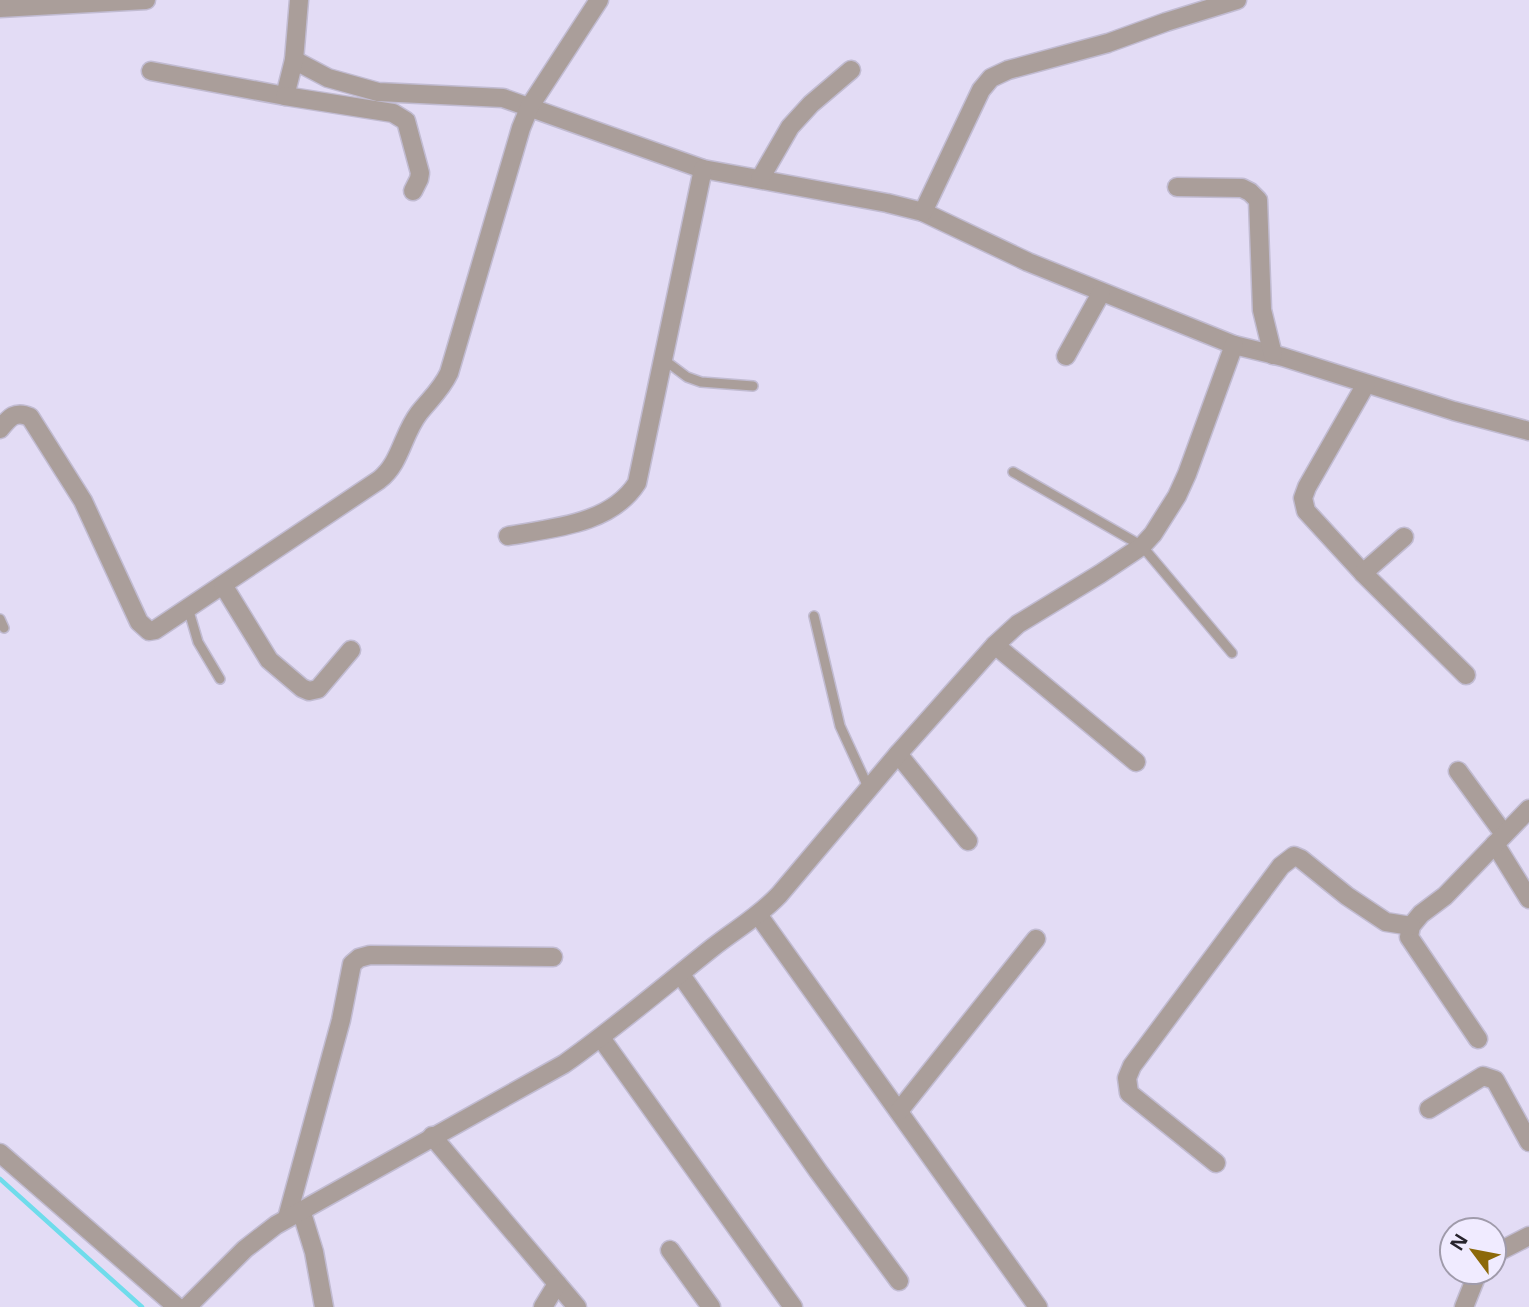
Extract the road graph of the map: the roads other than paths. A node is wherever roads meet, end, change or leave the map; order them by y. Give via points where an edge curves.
1 (146, 0) edge
2 (299, 0) edge
3 (599, 0) edge
4 (1237, 0) edge
5 (80, 2) edge
6 (0, 8) edge
7 (294, 60) junction
8 (851, 70) dead end
9 (151, 71) dead end
10 (285, 96) junction
11 (530, 106) junction
12 (703, 169) junction
13 (760, 179) junction
14 (1177, 187) dead end
15 (413, 191) dead end
16 (923, 212) junction
17 (1101, 293) junction
18 (1234, 345) junction
19 (1273, 355) junction
20 (1066, 356) dead end
21 (663, 359) junction
22 (1367, 384) junction
23 (753, 386) dead end
24 (0, 429) edge
25 (1529, 431) edge
26 (1013, 472) dead end
27 (508, 536) dead end
28 (1404, 537) dead end
29 (1142, 545) junction
30 (1363, 573) junction
31 (223, 585) junction
32 (188, 608) junction
33 (814, 616) dead end
34 (995, 645) junction
35 (351, 650) dead end
36 (1232, 653) dead end
37 (1466, 675) dead end
38 (220, 678) dead end
39 (898, 754) junction
40 (1136, 762) dead end
41 (1458, 771) dead end
42 (869, 789) junction
43 (1529, 809) edge
44 (1499, 839) junction
45 (968, 841) dead end
46 (1529, 899) edge
47 (759, 916) junction
48 (1411, 926) junction
49 (1037, 939) dead end
50 (553, 957) dead end
51 (681, 975) junction
52 (601, 1038) junction
53 (1478, 1039) dead end
54 (1429, 1110) dead end
55 (899, 1111) junction
56 (432, 1136) junction
57 (1529, 1142) edge
58 (0, 1153) edge
59 (1216, 1163) dead end
60 (294, 1214) junction
61 (1529, 1236) edge
62 (1508, 1247) edge
63 (670, 1250) dead end
64 (899, 1280) dead end
65 (557, 1284) junction
66 (1472, 1286) edge
67 (177, 1307) edge
68 (187, 1307) edge
69 (324, 1307) edge
70 (543, 1307) edge
71 (576, 1307) edge
72 (711, 1307) edge
73 (793, 1307) edge
74 (1038, 1307) edge
75 (1464, 1307) edge

1 - 5 street
2 - 7 street
3 - 11 street
4 - 16 street via 991,78
5 - 6 street
7 - 10 street
7 - 11 street via 328,78 378,92 476,95
8 - 13 street via 790,127
9 - 10 street
10 - 15 street via 401,117 420,173
11 - 12 street
11 - 31 street via 449,373 419,414 396,462 379,480
12 - 13 street
12 - 21 street
13 - 16 street
14 - 19 street via 1242,188 1258,200 1262,310
16 - 17 street
17 - 18 street
17 - 20 street
18 - 19 street
18 - 29 street via 1182,485
19 - 22 street
21 - 23 lane via 701,382
21 - 27 street via 637,483 629,495 618,505 578,522
22 - 25 street
22 - 30 street via 1303,498 1306,511
24 - 32 street via 15,414 30,417 83,501 143,628 155,630
26 - 29 lane
28 - 30 street
29 - 34 street via 1018,624
29 - 36 lane
30 - 37 street
31 - 32 street
31 - 35 street via 268,660 302,688 318,689
32 - 38 lane via 198,642
33 - 42 lane via 840,726
34 - 39 street
34 - 40 street
39 - 42 street
39 - 45 street
41 - 44 street
42 - 47 street
43 - 44 street
44 - 46 street
44 - 48 street
47 - 51 street
47 - 55 street
48 - 53 street via 1409,937
48 - 59 street via 1387,922 1301,859 1293,856 1282,866 1127,1078 1129,1093
49 - 55 street
50 - 60 street via 370,955 352,964
51 - 52 street
51 - 64 street
52 - 56 street via 539,1080
52 - 73 street
54 - 57 street via 1483,1076 1495,1080
55 - 74 street
56 - 60 street
56 - 65 street
58 - 67 street
60 - 68 street via 245,1249
60 - 69 street via 314,1252
61 - 62 street
63 - 72 street
65 - 70 street
65 - 71 street
66 - 75 street

